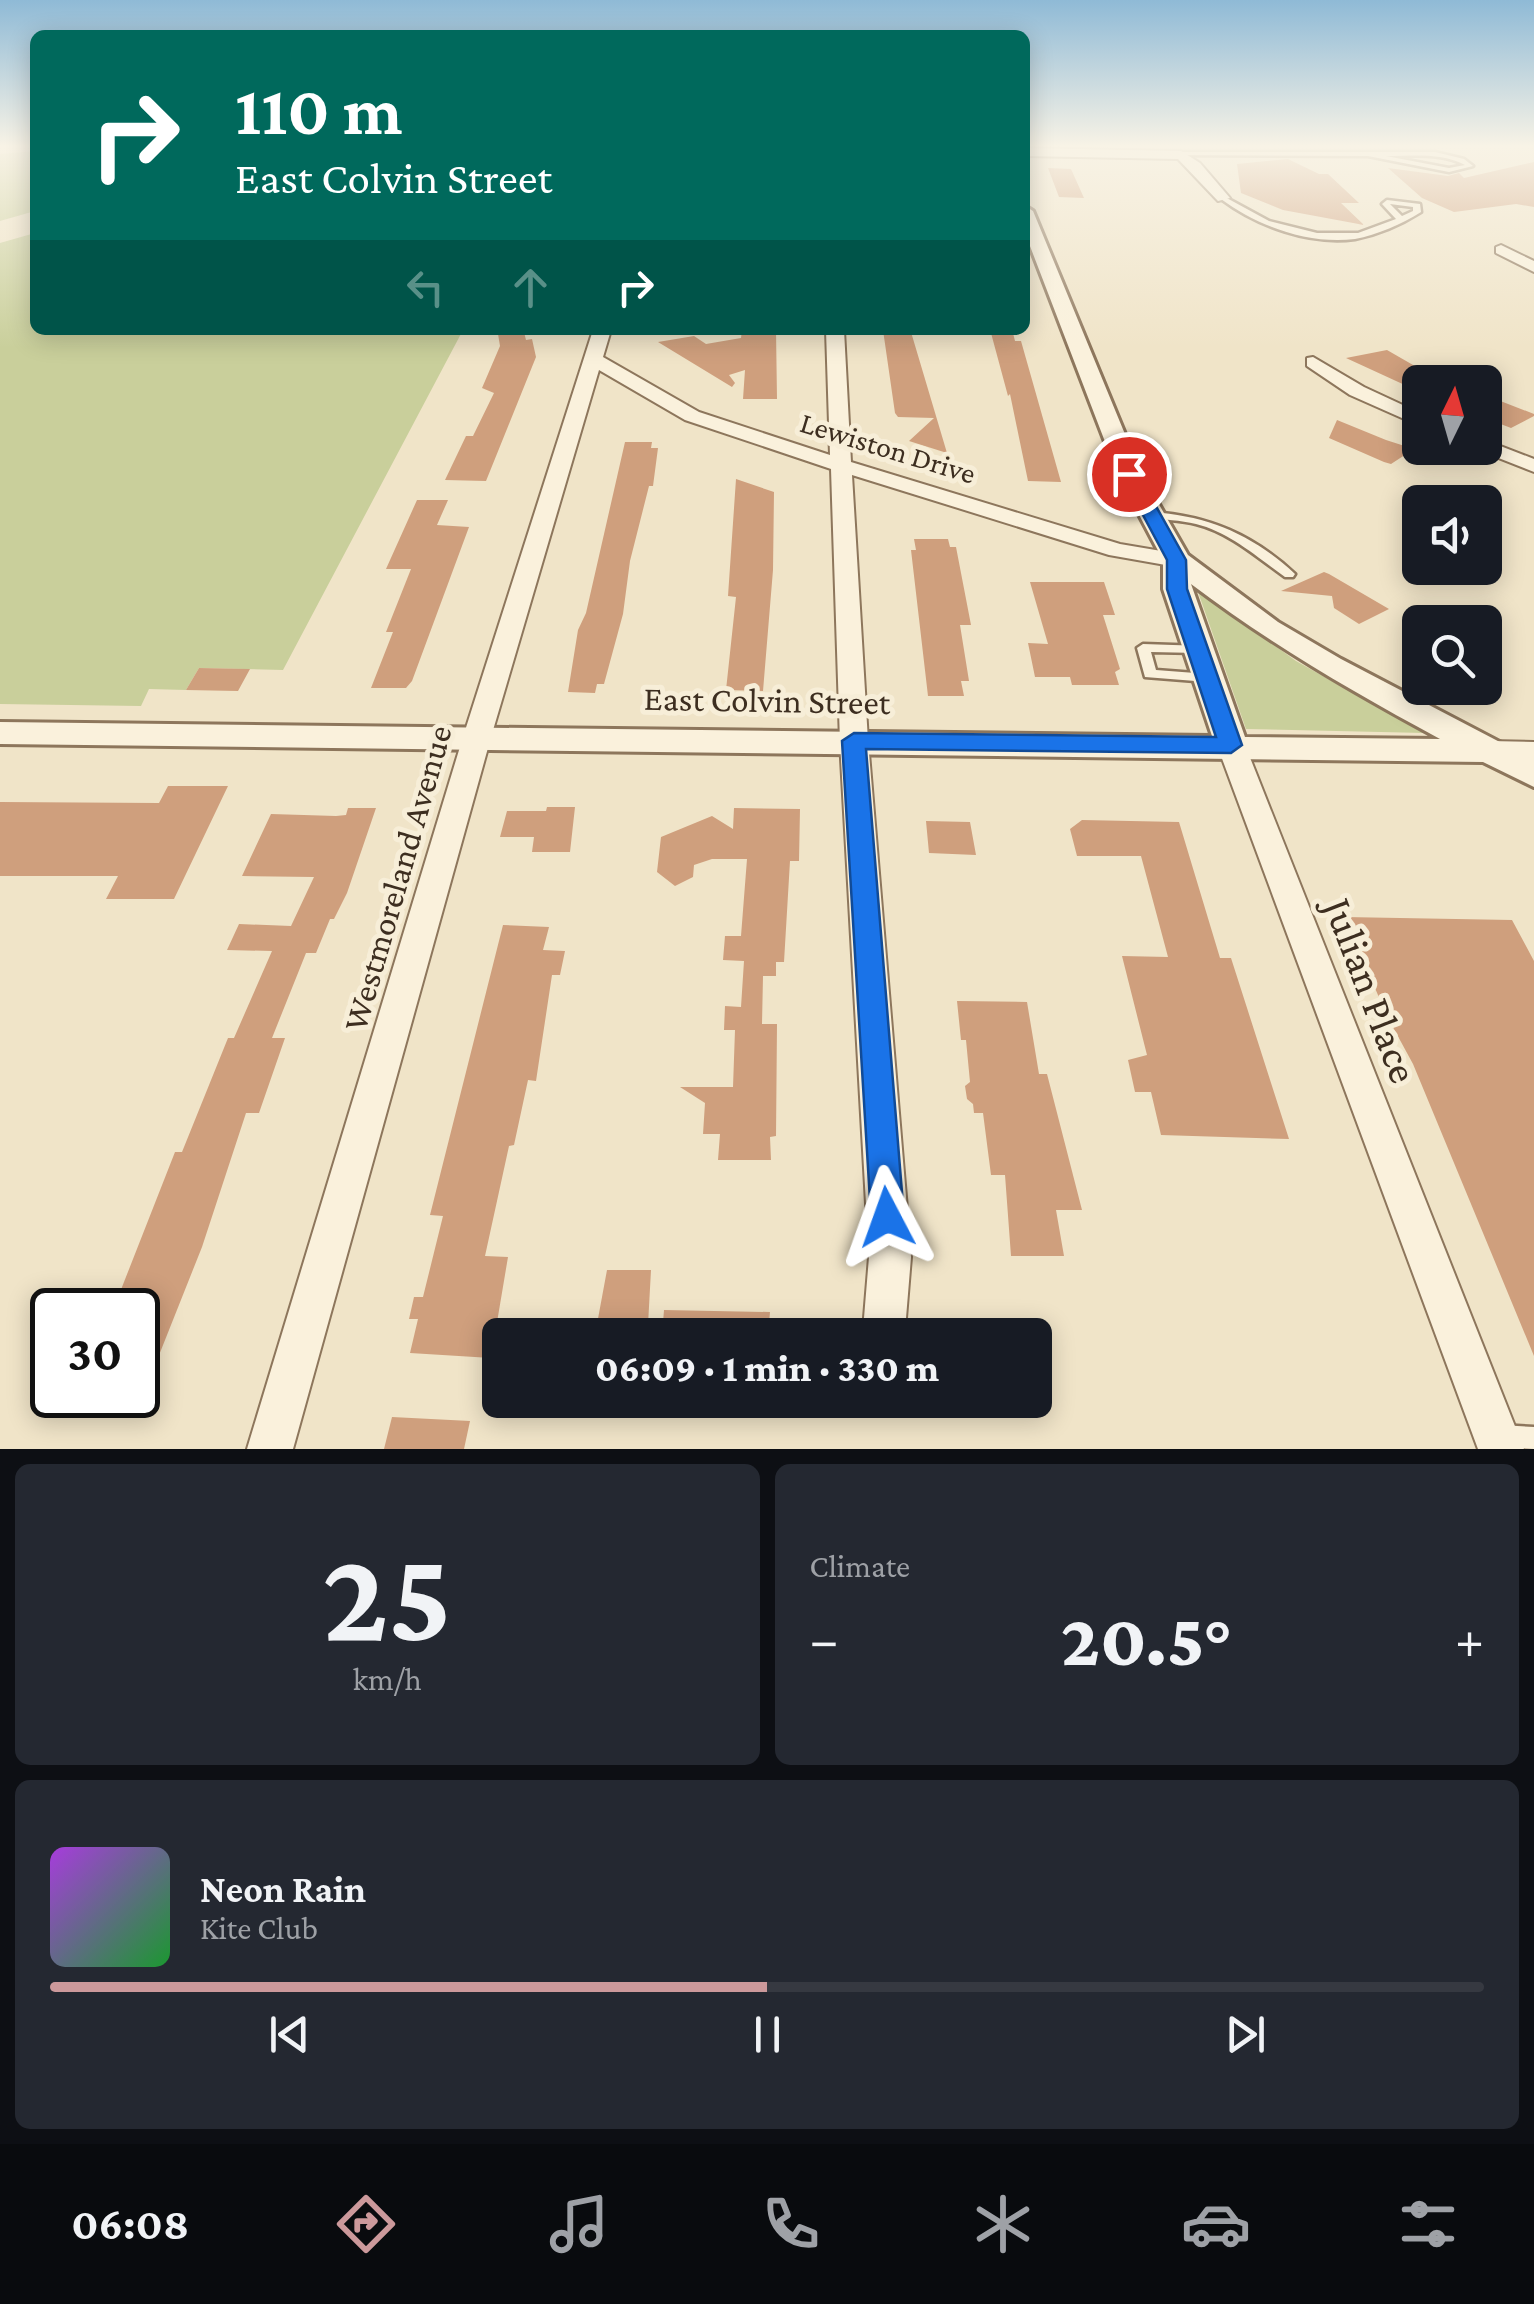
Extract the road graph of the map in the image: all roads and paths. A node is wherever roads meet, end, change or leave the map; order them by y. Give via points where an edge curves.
1 (1245, 213) edge
2 (1400, 219) dead end
3 (1030, 224) edge
4 (1501, 250) dead end
5 (1534, 266) edge
6 (835, 335) edge
7 (598, 345) edge
8 (1314, 362) dead end
9 (1402, 412) edge
10 (1502, 453) edge
11 (842, 466) junction
12 (1534, 466) edge
13 (1152, 516) junction
14 (1176, 560) junction
15 (1288, 574) dead end
16 (0, 733) edge
17 (477, 738) junction
18 (854, 741) junction
19 (1231, 745) junction
20 (1489, 751) junction
21 (1534, 752) edge
22 (1534, 775) edge
23 (886, 1318) dead end
24 (1534, 1438) edge
25 (1498, 1442) edge
26 (270, 1449) edge

1 - 2 lane via 1330,235 1367,233
3 - 13 street via 1129,474
4 - 5 street
6 - 11 street
7 - 11 street, Lewiston Drive via 692,416
7 - 17 street, Westmoreland Avenue
8 - 9 street
10 - 12 street
11 - 14 street, Lewiston Drive via 1117,550
11 - 18 street
13 - 14 street
13 - 15 lane via 1214,523
14 - 19 street, Julian Place via 1177,589
14 - 20 street via 1330,666
16 - 17 street, East Colvin Street
17 - 18 street, East Colvin Street
17 - 26 street, Westmoreland Avenue
18 - 19 street, East Colvin Street
18 - 23 street via 890,1256
19 - 20 street, East Colvin Street
19 - 25 street, Julian Place
20 - 21 street, East Colvin Street
20 - 22 street
24 - 25 lane

